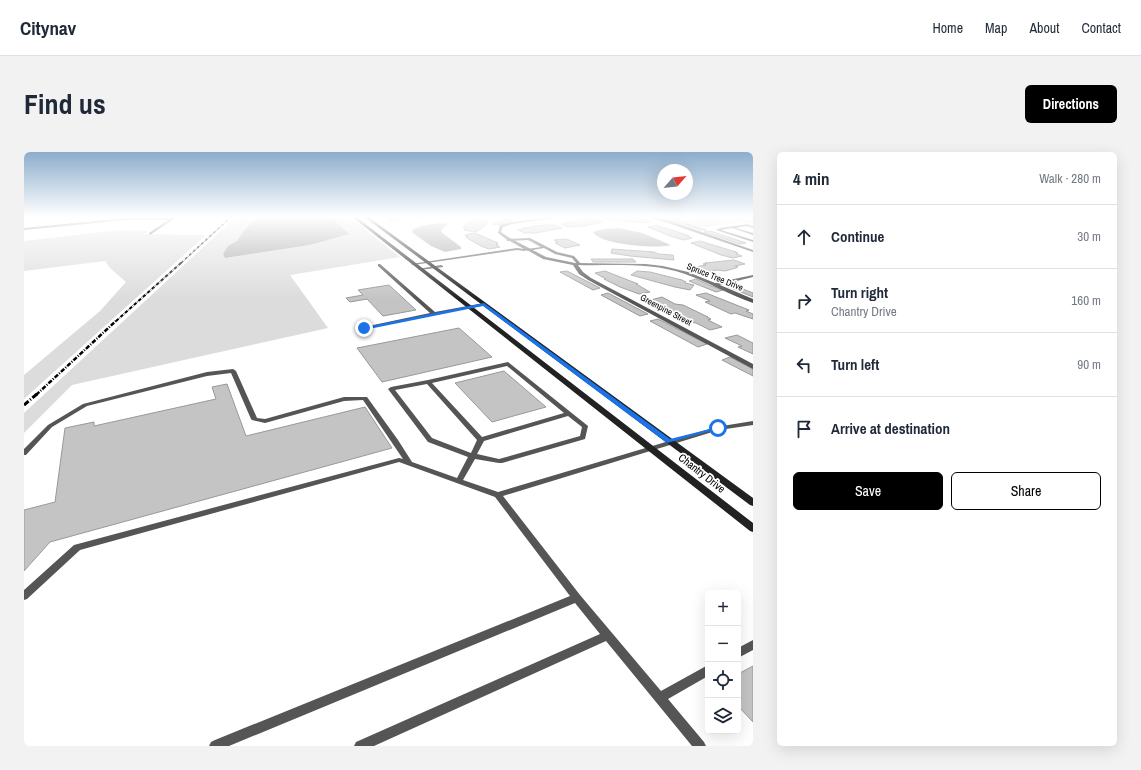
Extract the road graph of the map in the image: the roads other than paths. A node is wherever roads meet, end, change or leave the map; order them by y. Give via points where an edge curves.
1 (388, 244) edge
2 (402, 244) edge
3 (515, 244) edge
4 (538, 244) edge
5 (732, 244) edge
6 (545, 247) junction
7 (528, 250) junction
8 (753, 251) edge
9 (427, 262) junction
10 (413, 264) junction
11 (577, 264) junction
12 (379, 265) dead end
13 (433, 267) junction
14 (420, 269) junction
15 (753, 276) edge
16 (715, 285) junction
17 (753, 301) edge
18 (484, 304) junction
19 (469, 307) junction
20 (434, 314) junction
21 (364, 328) dead end
22 (753, 366) edge
23 (428, 382) junction
24 (569, 414) junction
25 (753, 423) edge
26 (481, 440) junction
27 (669, 442) junction
28 (650, 448) junction
29 (24, 454) edge
30 (472, 456) junction
31 (409, 464) junction
32 (459, 481) junction
33 (498, 495) junction
34 (753, 503) edge
35 (753, 528) edge
36 (24, 596) edge
37 (577, 598) junction
38 (608, 636) junction
39 (753, 645) edge
40 (741, 651) edge
41 (705, 672) edge
42 (660, 698) junction
43 (215, 746) edge
44 (360, 746) edge
45 (700, 746) edge

1 - 10 street, Chantry Drive
2 - 9 street, Chantry Drive
3 - 7 street, Spruce Tree Drive
4 - 6 lane
5 - 8 street
6 - 7 lane
6 - 11 lane via 573,257
7 - 9 street via 516,249
7 - 11 street, Spruce Tree Drive via 545,258
7 - 13 street
9 - 10 street
9 - 13 street, Chantry Drive
10 - 14 street, Chantry Drive
11 - 16 street, Spruce Tree Drive via 659,266 686,273
11 - 22 street, Greenpine Street via 583,275 596,283
12 - 20 lane
13 - 14 street
13 - 18 street, Chantry Drive
14 - 19 street, Chantry Drive
15 - 16 street
16 - 17 street, Spruce Tree Drive
18 - 19 lane
18 - 27 street, Chantry Drive
19 - 20 lane
19 - 28 street, Chantry Drive
20 - 21 lane
23 - 24 lane via 508,364
23 - 26 lane
23 - 30 lane via 391,389 430,440
24 - 26 lane
24 - 30 lane via 584,426 583,437 499,460
25 - 27 lane via 718,428
26 - 30 lane
27 - 28 lane
27 - 34 street, Chantry Drive
28 - 33 lane
28 - 35 street, Chantry Drive
29 - 31 lane via 50,426 85,405 207,374 233,371 254,419 265,421 344,399 365,398
30 - 32 lane
31 - 32 lane
31 - 36 lane via 399,460 77,547
32 - 33 lane
33 - 37 lane
37 - 38 lane
37 - 43 lane
38 - 42 lane
38 - 44 lane
39 - 40 lane
41 - 42 lane
42 - 45 lane

